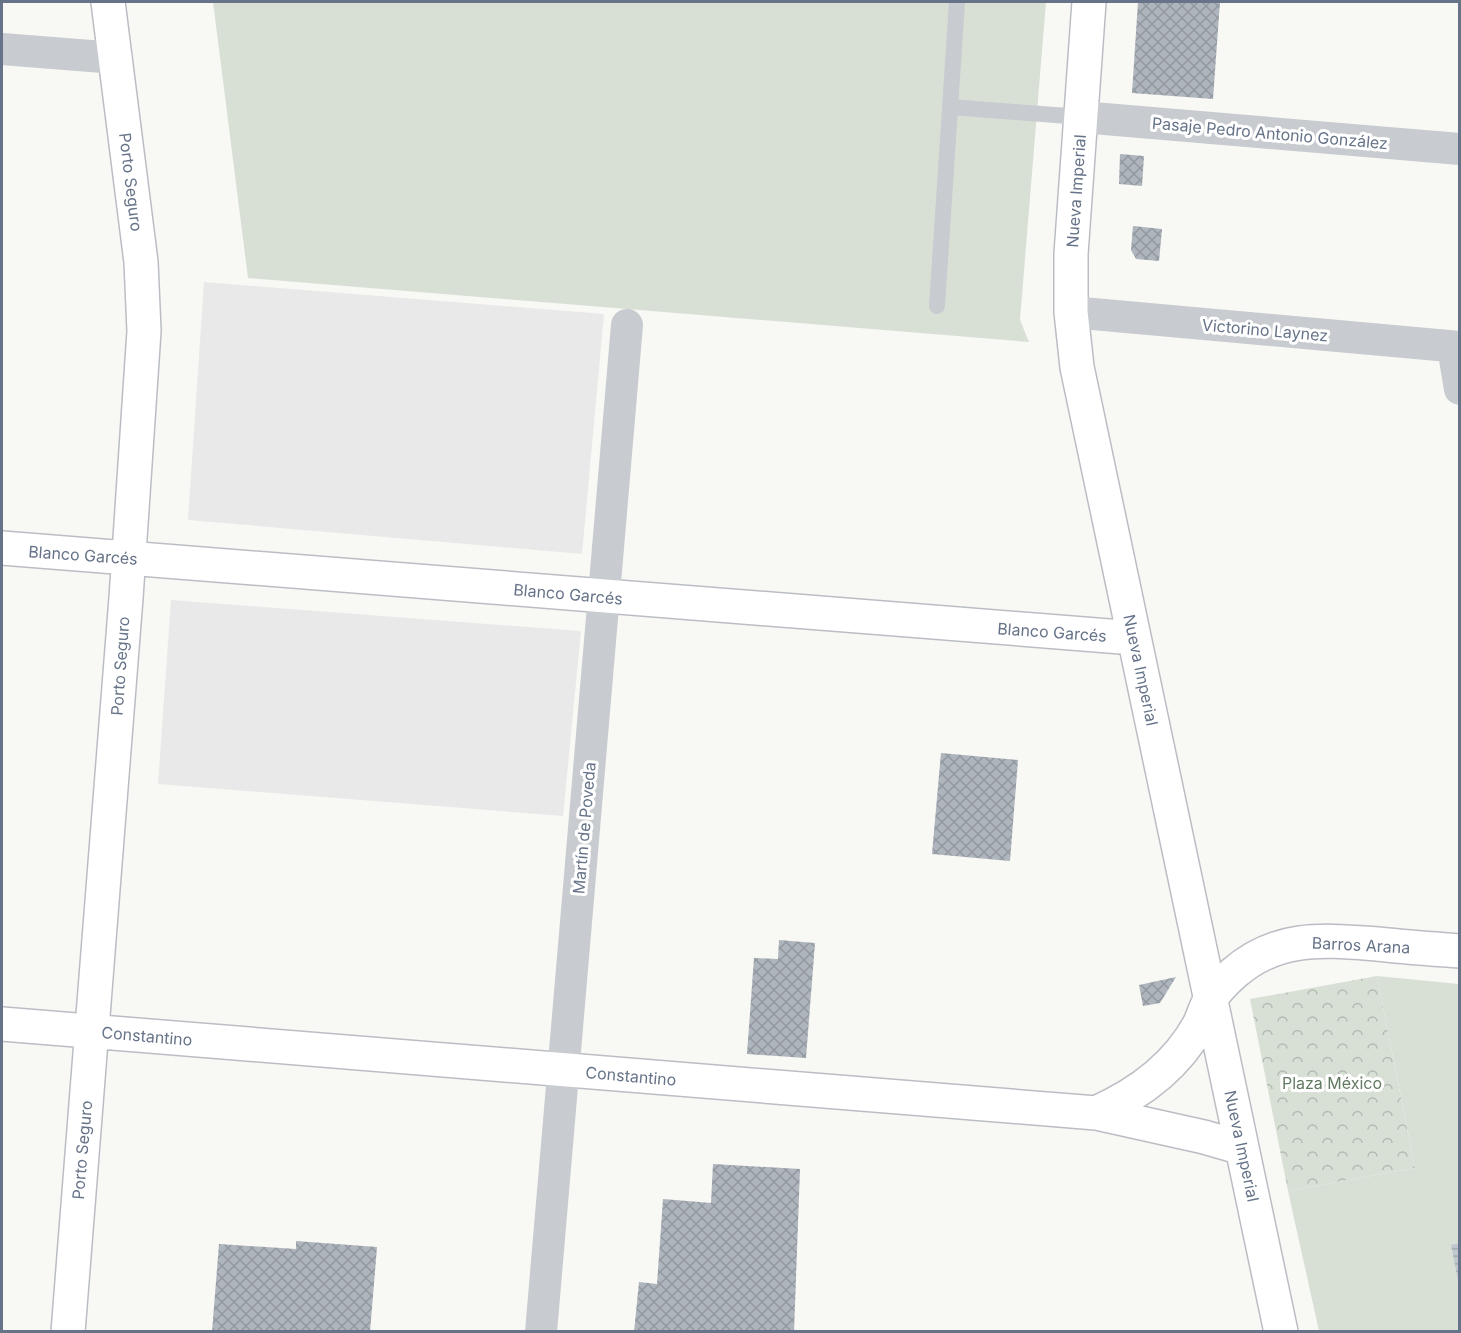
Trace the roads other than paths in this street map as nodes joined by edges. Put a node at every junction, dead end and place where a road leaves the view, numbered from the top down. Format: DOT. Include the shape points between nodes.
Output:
graph roads {
  1 [pos="108,2"];
  2 [pos="957,2"];
  3 [pos="1089,2"];
  4 [pos="2,49"];
  5 [pos="116,58"];
  6 [pos="950,107"];
  7 [pos="1081,117"];
  8 [pos="1460,149"];
  9 [pos="937,306"];
  10 [pos="1071,312"];
  11 [pos="627,325"];
  12 [pos="1456,347"];
  13 [pos="1460,389"];
  14 [pos="2,548"];
  15 [pos="129,558"];
  16 [pos="604,597"];
  17 [pos="1134,638"];
  18 [pos="1460,951"];
  19 [pos="1210,1000"];
  20 [pos="2,1024"];
  21 [pos="91,1032"];
  22 [pos="564,1070"];
  23 [pos="1096,1113"];
  24 [pos="1242,1148"];
  25 [pos="68,1332"];
  26 [pos="541,1332"];
  27 [pos="1281,1332"];
  1 -- 5 [label="street, Porto Seguro"];
  2 -- 6 [label="lane"];
  3 -- 7 [label="street, Nueva Imperial"];
  4 -- 5 [label="street"];
  5 -- 15 [label="street, Porto Seguro" via="144,306 144,357"];
  6 -- 7 [label="lane"];
  6 -- 9 [label="lane"];
  7 -- 8 [label="street, Pasaje Pedro Antonio González"];
  7 -- 10 [label="street, Nueva Imperial"];
  10 -- 12 [label="street, Victorino Laynez"];
  10 -- 17 [label="street, Nueva Imperial" via="1077,367"];
  11 -- 16 [label="street, Martín de Poveda"];
  12 -- 13 [label="street"];
  14 -- 15 [label="street, Blanco Garcés"];
  15 -- 16 [label="street, Blanco Garcés"];
  15 -- 21 [label="street, Porto Seguro"];
  16 -- 17 [label="street, Blanco Garcés"];
  16 -- 22 [label="street, Martín de Poveda"];
  17 -- 19 [label="street, Nueva Imperial"];
  18 -- 19 [label="street, Barros Arana" via="1330,940 1297,942 1255,958 1229,978"];
  19 -- 23 [label="street, Constantino" via="1190,1040 1166,1070 1122,1102"];
  19 -- 24 [label="street, Nueva Imperial"];
  20 -- 21 [label="street, Constantino"];
  21 -- 22 [label="street, Constantino"];
  21 -- 25 [label="street, Porto Seguro"];
  22 -- 23 [label="street, Constantino"];
  22 -- 26 [label="street, Martín de Poveda"];
  23 -- 24 [label="street"];
  24 -- 27 [label="street, Nueva Imperial"];
}
